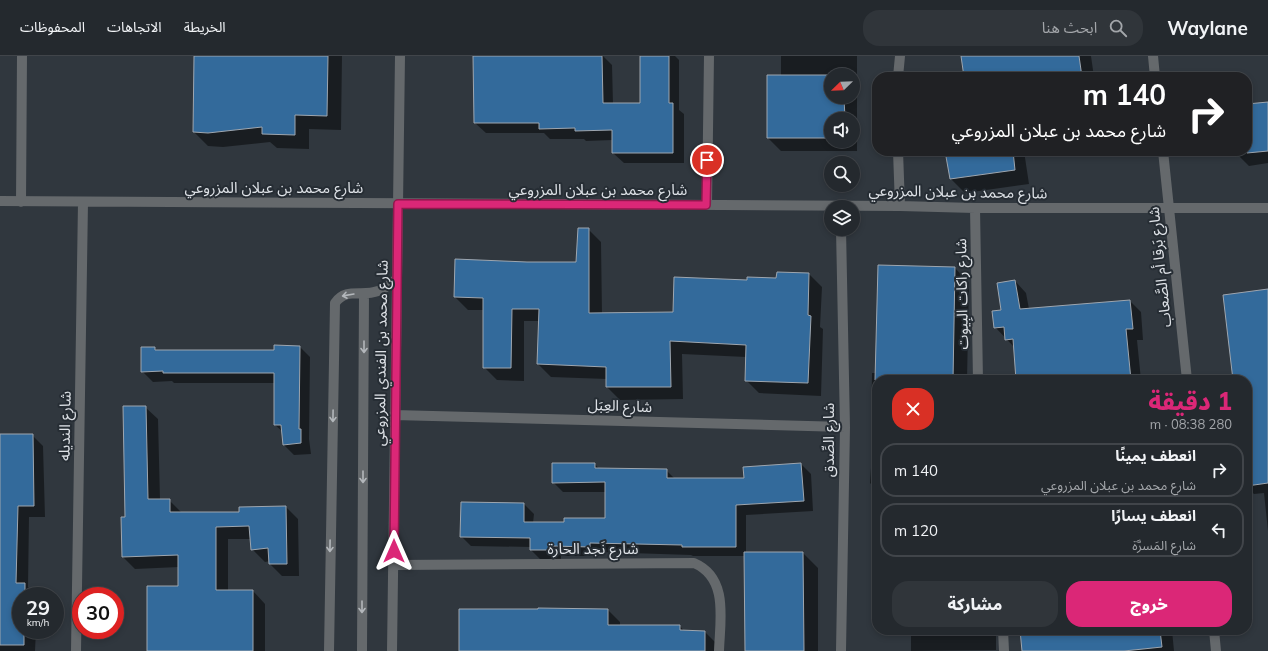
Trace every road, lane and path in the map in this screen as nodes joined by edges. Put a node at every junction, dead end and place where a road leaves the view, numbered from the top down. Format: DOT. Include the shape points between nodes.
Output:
graph roads {
  1 [pos="22,56"];
  2 [pos="400,56"];
  3 [pos="709,56"];
  4 [pos="900,56"];
  5 [pos="1153,56"];
  6 [pos="898,72"];
  7 [pos="1155,72"];
  8 [pos="898,156"];
  9 [pos="1164,156"];
  10 [pos="0,201"];
  11 [pos="21,202"];
  12 [pos="83,202"];
  13 [pos="398,204"];
  14 [pos="706,205"];
  15 [pos="900,206"];
  16 [pos="824,207"];
  17 [pos="860,207"];
  18 [pos="975,208"];
  19 [pos="1169,208"];
  20 [pos="1268,208"];
  21 [pos="841,236"];
  22 [pos="397,278"];
  23 [pos="364,294"];
  24 [pos="978,375"];
  25 [pos="1186,375"];
  26 [pos="394,415"];
  27 [pos="845,427"];
  28 [pos="394,565"];
  29 [pos="1003,635"];
  30 [pos="1214,635"];
  31 [pos="76,651"];
  32 [pos="329,651"];
  33 [pos="362,651"];
  34 [pos="392,651"];
  35 [pos="719,651"];
  36 [pos="841,651"];
  37 [pos="1004,651"];
  38 [pos="1216,651"];
  1 -- 11 [label="street"];
  2 -- 13 [label="street, شارع محمد بن الفندي المزروعي"];
  3 -- 14 [label="street"];
  4 -- 6 [label="street"];
  5 -- 7 [label="street"];
  8 -- 15 [label="street"];
  9 -- 19 [label="street, شارع بَرقا أم الصَّعاب"];
  10 -- 11 [label="street, شارع محمد بن عبلان المزروعي"];
  11 -- 12 [label="street, شارع محمد بن عبلان المزروعي"];
  12 -- 13 [label="street, شارع محمد بن عبلان المزروعي"];
  12 -- 31 [label="street, شارع النديله"];
  13 -- 14 [label="street, شارع محمد بن عبلان المزروعي"];
  13 -- 22 [label="street, شارع محمد بن الفندي المزروعي"];
  14 -- 16 [label="street, شارع محمد بن عبلان المزروعي"];
  15 -- 17 [label="street, شارع محمد بن عبلان المزروعي"];
  15 -- 18 [label="street, شارع محمد بن عبلان المزروعي"];
  18 -- 19 [label="street, شارع محمد بن عبلان المزروعي"];
  18 -- 24 [label="street, شارع راكات البِيوت"];
  19 -- 20 [label="street, شارع محمد بن عبلان المزروعي"];
  19 -- 25 [label="street, شارع بَرقا أم الصَّعاب"];
  21 -- 27 [label="street, شارع الصِّدق"];
  22 -- 23 [label="street" via="380,291"];
  22 -- 26 [label="street, شارع محمد بن الفندي المزروعي"];
  23 -- 32 [label="street, one-way" via="345,294 334,303"];
  23 -- 33 [label="street, one-way"];
  26 -- 27 [label="street, شارع العِبَل"];
  26 -- 28 [label="street, شارع محمد بن الفندي المزروعي"];
  27 -- 36 [label="street, شارع الصِّدق"];
  28 -- 34 [label="street, شارع محمد بن الفندي المزروعي"];
  28 -- 35 [label="street, شارع نَجد الحارة" via="694,563 704,567 718,587"];
  29 -- 37 [label="street"];
  30 -- 38 [label="street"];
}
